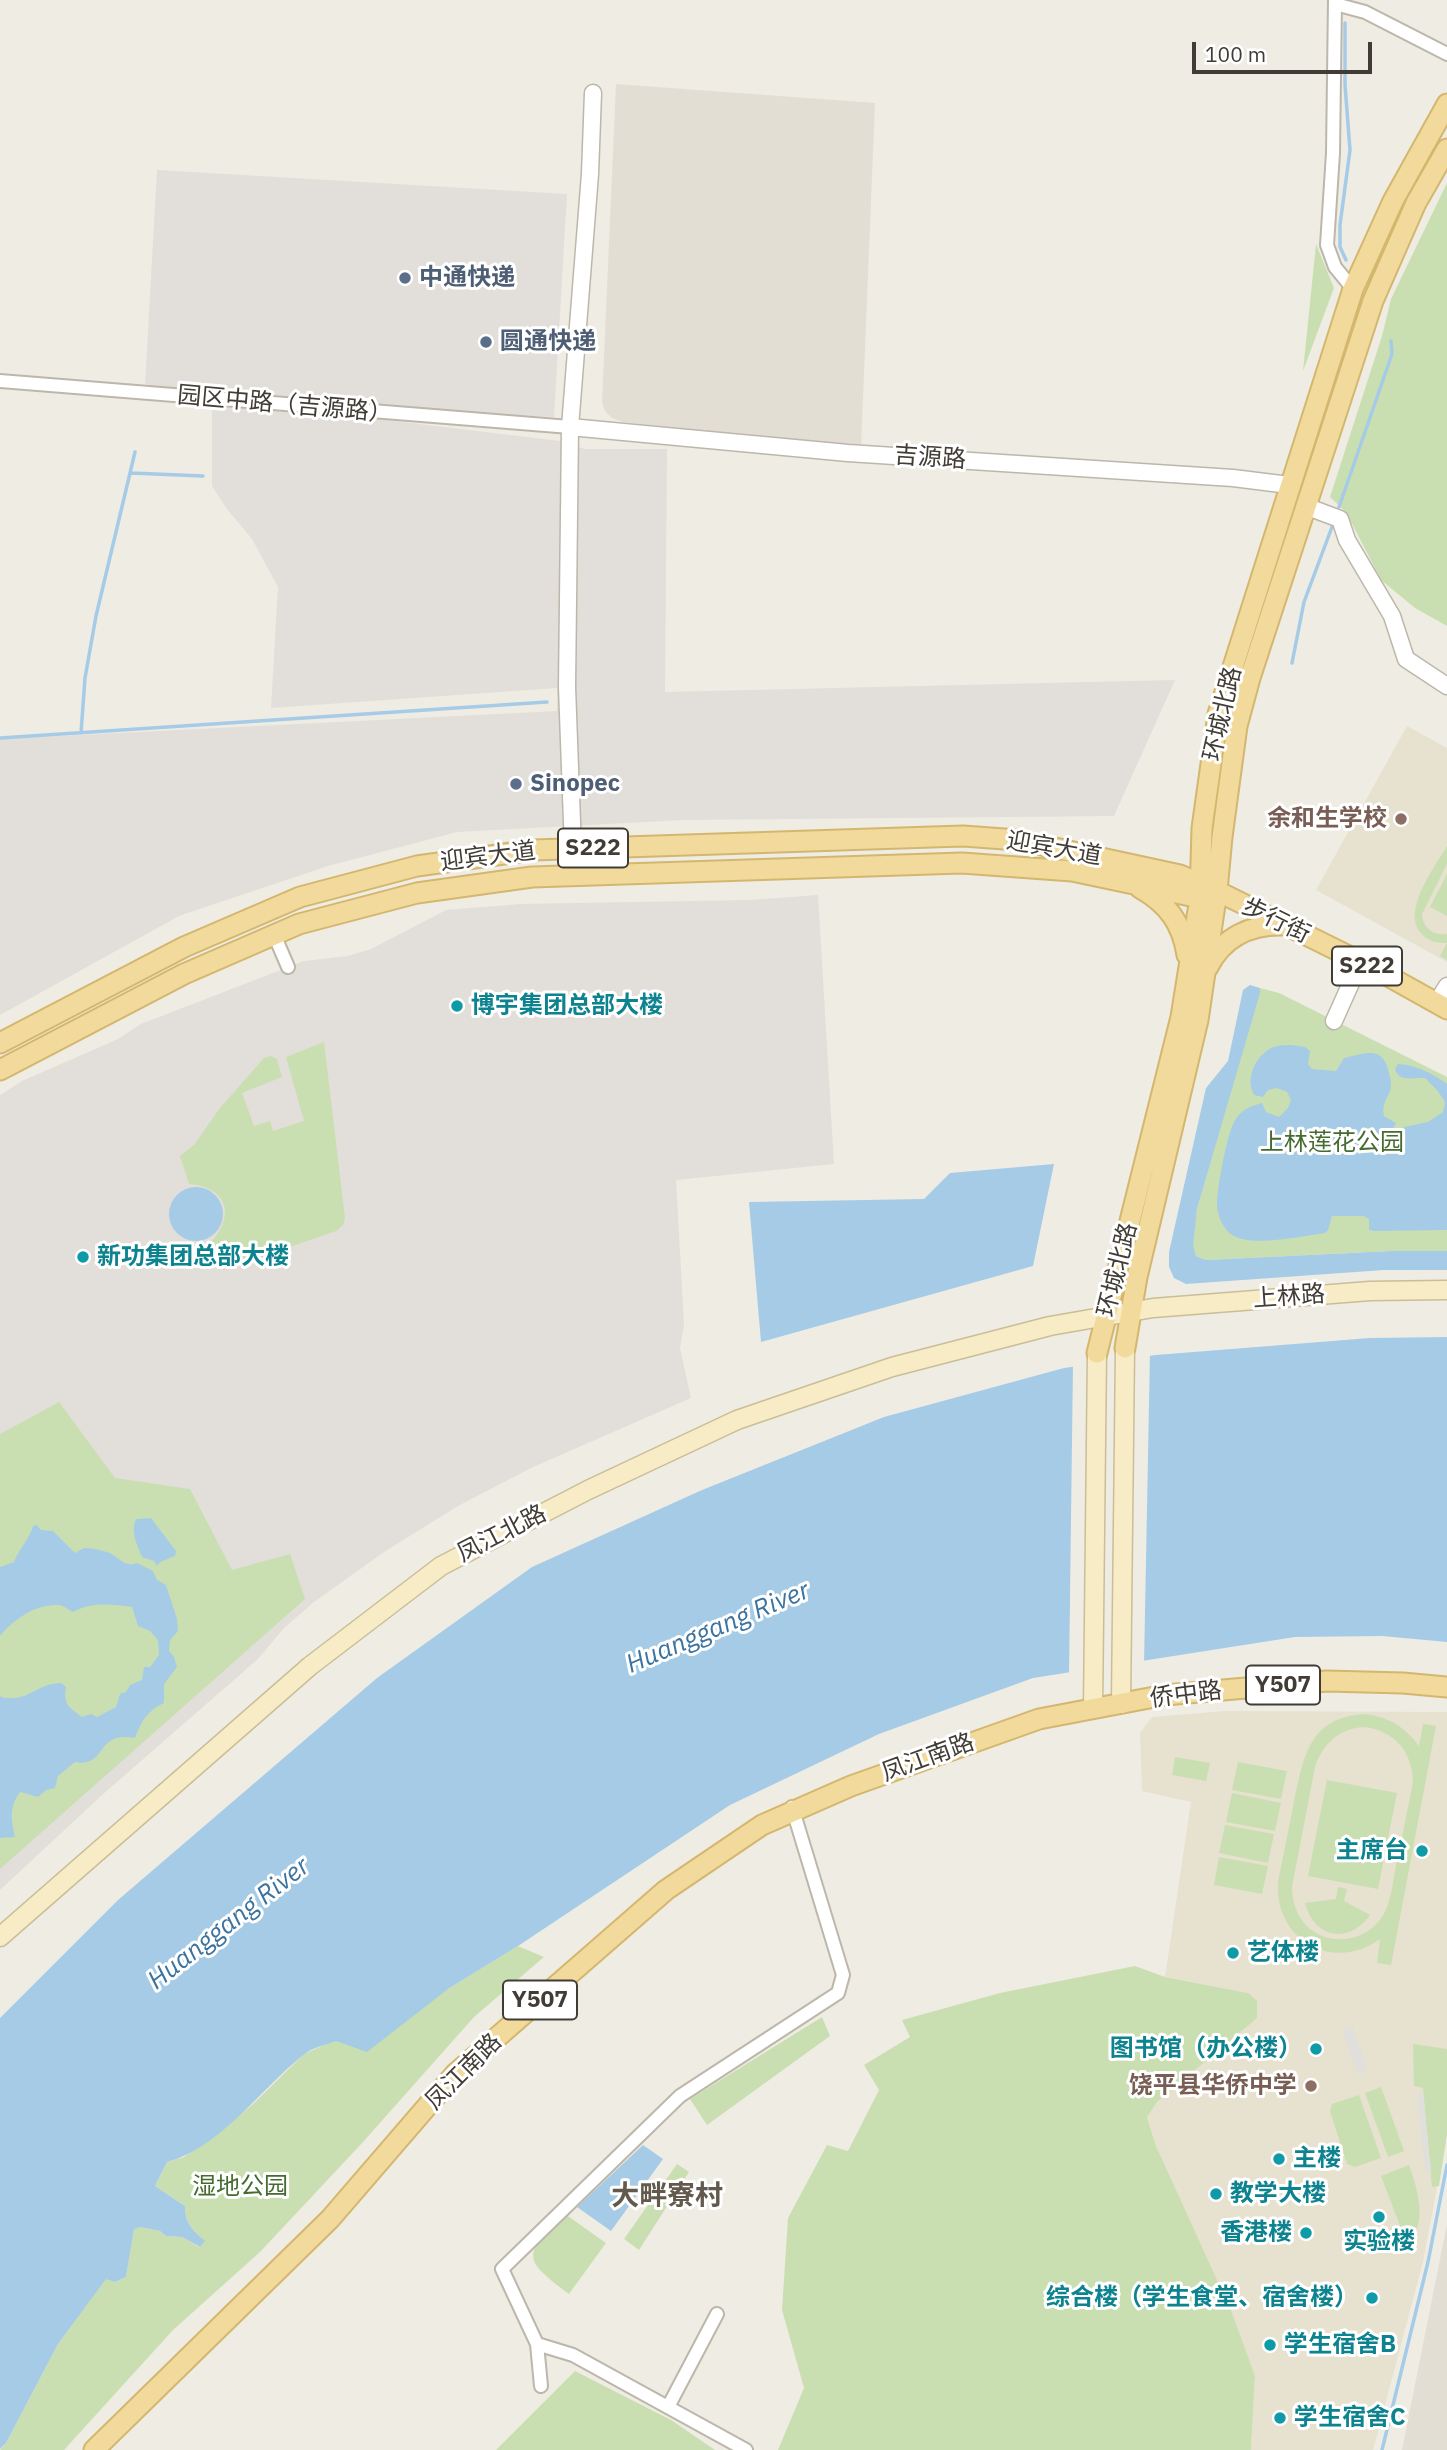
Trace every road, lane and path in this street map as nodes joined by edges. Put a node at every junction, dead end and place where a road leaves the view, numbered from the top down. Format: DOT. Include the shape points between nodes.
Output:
graph roads {
  1 [pos="1335,2"];
  2 [pos="1447,54"];
  3 [pos="593,93"];
  4 [pos="1447,104"];
  5 [pos="1447,149"];
  6 [pos="1353,289"];
  7 [pos="0,381"];
  8 [pos="570,427"];
  9 [pos="1287,492"];
  10 [pos="1305,506"];
  11 [pos="1447,686"];
  12 [pos="626,848"];
  13 [pos="573,849"];
  14 [pos="474,858"];
  15 [pos="627,875"];
  16 [pos="1124,882"];
  17 [pos="477,885"];
  18 [pos="338,887"];
  19 [pos="1209,895"];
  20 [pos="344,912"];
  21 [pos="1286,925"];
  22 [pos="273,932"];
  23 [pos="184,947"];
  24 [pos="1359,965"];
  25 [pos="288,967"];
  26 [pos="195,969"];
  27 [pos="1196,974"];
  28 [pos="1446,996"];
  29 [pos="1334,1021"];
  30 [pos="0,1043"];
  31 [pos="0,1070"];
  32 [pos="1447,1290"];
  33 [pos="1131,1311"];
  34 [pos="1107,1316"];
  35 [pos="1125,1348"];
  36 [pos="1097,1353"];
  37 [pos="1447,1687"];
  38 [pos="1121,1704"];
  39 [pos="1093,1709"];
  40 [pos="790,1803"];
  41 [pos="0,1937"];
  42 [pos="717,2314"];
  43 [pos="537,2344"];
  44 [pos="541,2386"];
  45 [pos="668,2407"];
  46 [pos="94,2450"];
  47 [pos="746,2450"];
  1 -- 2 [label="street" via="1365,12"];
  1 -- 6 [label="street" via="1327,245 1335,268"];
  3 -- 8 [label="street"];
  4 -- 6 [label="main road, 环城北路" via="1393,201"];
  5 -- 10 [label="main road, 环城北路" via="1416,203 1373,300"];
  6 -- 9 [label="main road, 环城北路"];
  7 -- 8 [label="street, 园区中路（吉源路）"];
  8 -- 9 [label="street, 吉源路" via="785,448 1233,478"];
  8 -- 13 [label="street" via="568,687"];
  9 -- 10 [label="main road"];
  9 -- 19 [label="main road, 环城北路" via="1218,714 1202,828"];
  10 -- 11 [label="street" via="1340,519 1392,615 1406,659"];
  10 -- 19 [label="main road, 环城北路" via="1237,726"];
  12 -- 13 [label="main road, 迎宾大道 / S222"];
  12 -- 15 [label="main road"];
  12 -- 19 [label="main road, 迎宾大道 / S222" via="963,836 1074,851 1180,875"];
  13 -- 14 [label="main road, 迎宾大道 / S222"];
  14 -- 17 [label="main road"];
  14 -- 18 [label="main road, 迎宾大道 / S222" via="417,866"];
  15 -- 16 [label="main road, 迎宾大道 / S222" via="962,863 1072,871"];
  15 -- 17 [label="main road, 迎宾大道 / S222" via="532,877"];
  16 -- 19 [label="main road, 迎宾大道 / S222"];
  16 -- 27 [label="main road" via="1152,895 1174,915"];
  17 -- 20 [label="main road, 迎宾大道 / S222" via="417,893"];
  18 -- 20 [label="main road"];
  18 -- 23 [label="main road, 迎宾大道 / S222" via="300,897"];
  19 -- 21 [label="main road, 步行街 / S222"];
  19 -- 27 [label="main road, 环城北路"];
  20 -- 26 [label="main road, 迎宾大道 / S222" via="299,925"];
  21 -- 27 [label="main road" via="1261,926 1236,936"];
  21 -- 28 [label="main road, 步行街 / S222" via="1379,971"];
  22 -- 25 [label="street"];
  23 -- 26 [label="main road"];
  23 -- 30 [label="main road, 迎宾大道 / S222"];
  24 -- 29 [label="street"];
  26 -- 31 [label="main road, 迎宾大道 / S222"];
  27 -- 33 [label="main road, 环城北路" via="1198,1020"];
  27 -- 34 [label="main road, 环城北路" via="1177,1030"];
  32 -- 33 [label="main road, 上林路" via="1370,1291"];
  33 -- 34 [label="main road, 上林路"];
  33 -- 35 [label="main road, 环城北路"];
  34 -- 36 [label="main road, 环城北路"];
  34 -- 41 [label="main road, 凤江北路" via="892,1367 737,1420 441,1566 310,1666"];
  35 -- 38 [label="main road"];
  36 -- 39 [label="main road"];
  37 -- 38 [label="main road, 侨中路 / Y507" via="1327,1681 1165,1695"];
  38 -- 39 [label="main road, 侨中路 / Y507"];
  39 -- 46 [label="main road, 凤江南路 / Y507" via="1039,1719 851,1786 762,1825 666,1890 455,2074 330,2219"];
  40 -- 43 [label="street" via="843,1975 838,1993 680,2096 502,2269"];
  42 -- 45 [label="street"];
  43 -- 44 [label="street"];
  43 -- 45 [label="street" via="573,2355"];
  45 -- 47 [label="street"];
}
